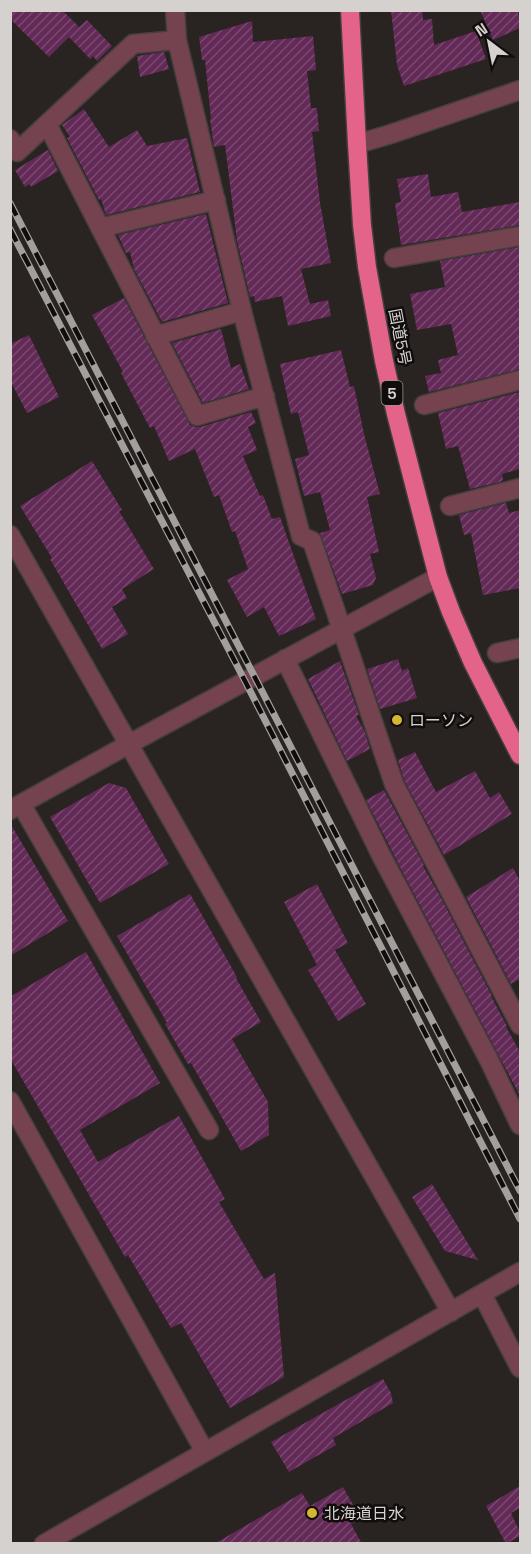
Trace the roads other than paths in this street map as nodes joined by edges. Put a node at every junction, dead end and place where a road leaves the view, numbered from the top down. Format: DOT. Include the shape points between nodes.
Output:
graph roads {
  1 [pos="175,10"];
  2 [pos="350,10"];
  3 [pos="177,40"];
  4 [pos="520,90"];
  5 [pos="47,124"];
  6 [pos="10,139"];
  7 [pos="357,144"];
  8 [pos="216,200"];
  9 [pos="100,228"];
  10 [pos="520,236"];
  11 [pos="394,258"];
  12 [pos="242,311"];
  13 [pos="155,336"];
  14 [pos="520,380"];
  15 [pos="265,396"];
  16 [pos="424,405"];
  17 [pos="520,488"];
  18 [pos="450,506"];
  19 [pos="10,535"];
  20 [pos="438,577"];
  21 [pos="342,629"];
  22 [pos="520,648"];
  23 [pos="497,653"];
  24 [pos="285,659"];
  25 [pos="129,744"];
  26 [pos="520,755"];
  27 [pos="16,807"];
  28 [pos="520,1025"];
  29 [pos="10,1101"];
  30 [pos="520,1125"];
  31 [pos="209,1130"];
  32 [pos="520,1272"];
  33 [pos="482,1294"];
  34 [pos="451,1312"];
  35 [pos="520,1368"];
  36 [pos="205,1452"];
  37 [pos="44,1544"];
  1 -- 3 [label="street"];
  2 -- 7 [label="highway, 国道5号 / 5"];
  3 -- 5 [label="street" via="133,44"];
  3 -- 8 [label="street"];
  4 -- 7 [label="street"];
  5 -- 6 [label="street" via="17,152"];
  5 -- 9 [label="street"];
  7 -- 20 [label="highway, 国道5号 / 5" via="367,267 384,361"];
  8 -- 9 [label="street"];
  8 -- 12 [label="street"];
  9 -- 13 [label="street"];
  10 -- 11 [label="street"];
  12 -- 13 [label="street"];
  12 -- 15 [label="street"];
  13 -- 15 [label="street" via="197,416"];
  14 -- 16 [label="street"];
  15 -- 21 [label="street" via="302,536 312,541"];
  17 -- 18 [label="street"];
  19 -- 25 [label="street"];
  20 -- 21 [label="street"];
  20 -- 26 [label="highway, 国道5号 / 5" via="473,663"];
  21 -- 24 [label="street"];
  21 -- 28 [label="street" via="394,784"];
  22 -- 23 [label="street"];
  24 -- 25 [label="street"];
  24 -- 30 [label="street"];
  25 -- 27 [label="street"];
  25 -- 34 [label="street"];
  27 -- 31 [label="street"];
  29 -- 36 [label="street"];
  32 -- 33 [label="street"];
  33 -- 34 [label="street"];
  33 -- 35 [label="street"];
  34 -- 36 [label="street"];
  36 -- 37 [label="street"];
}
